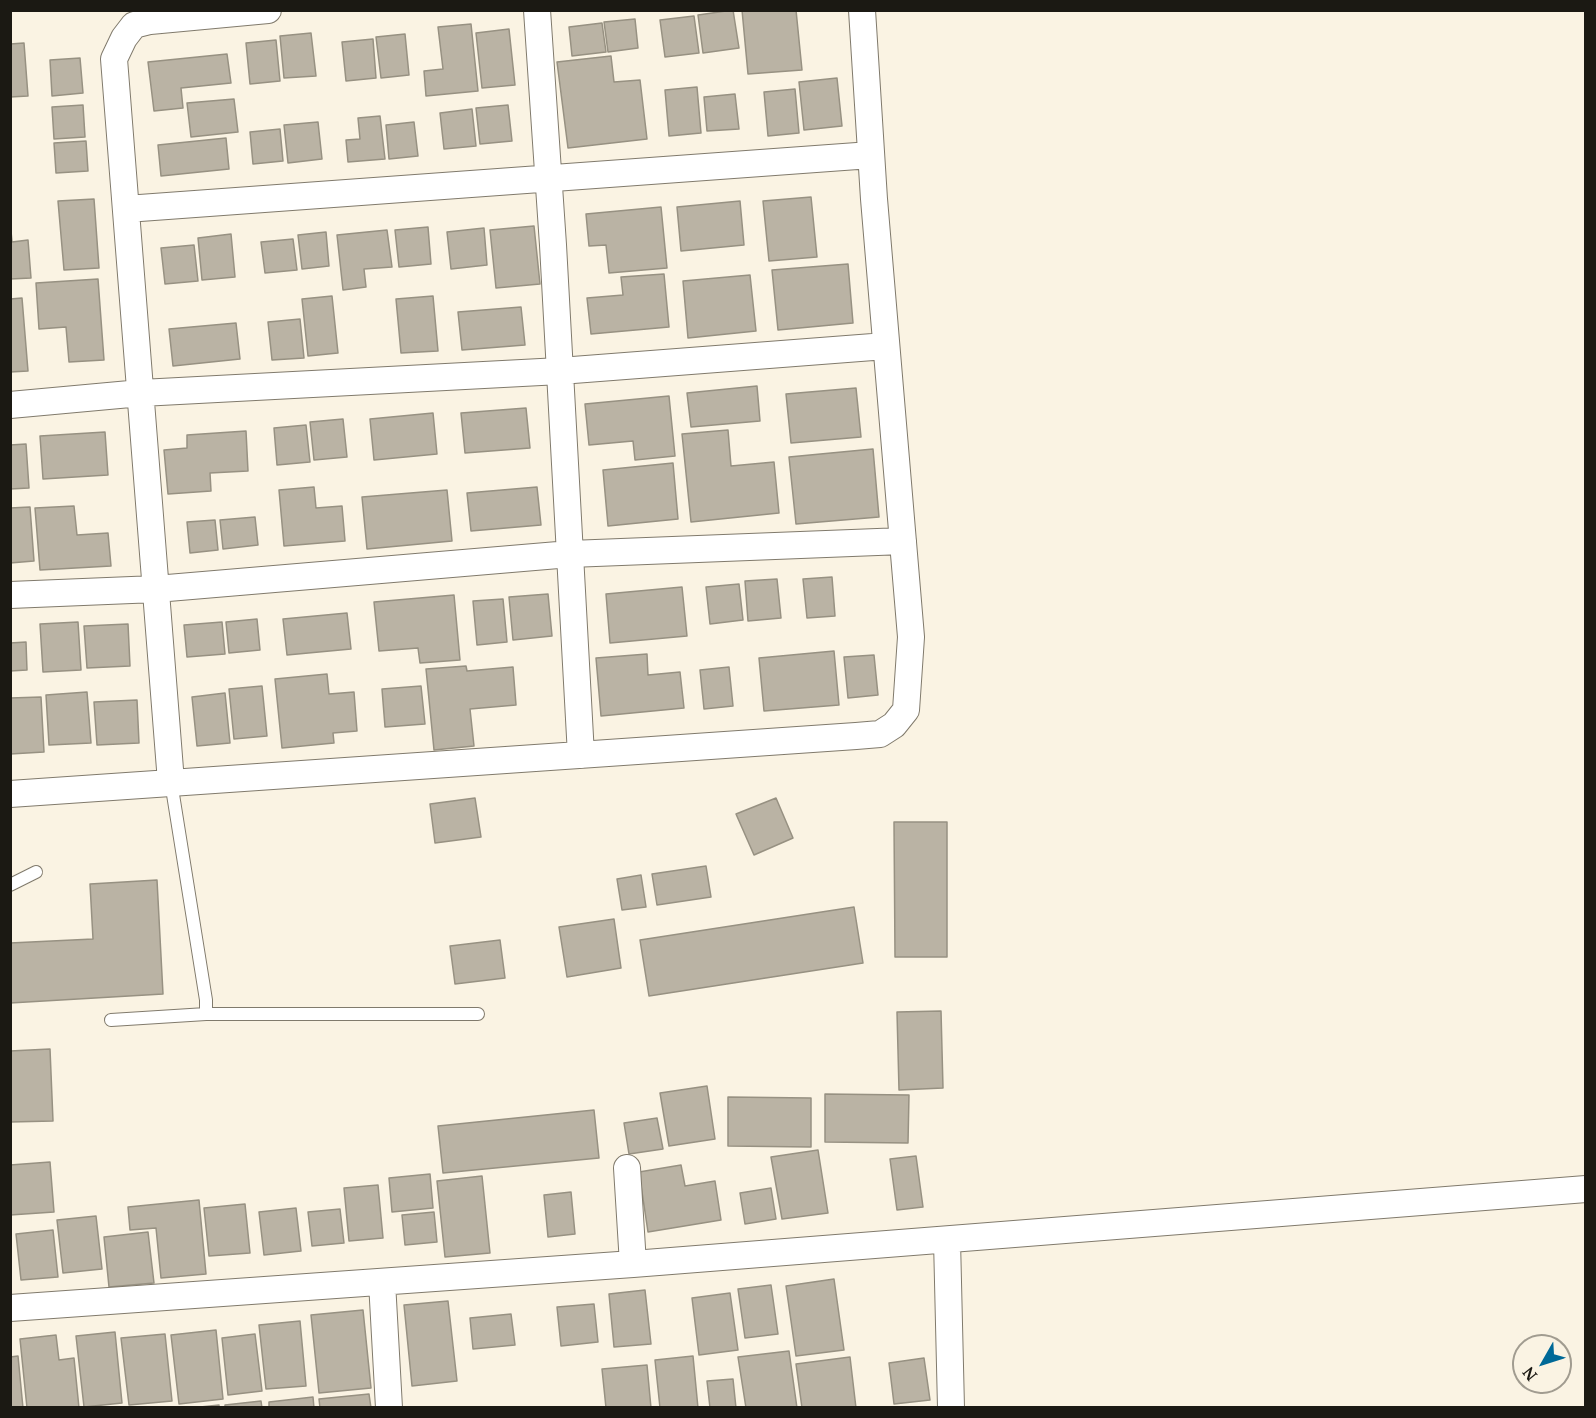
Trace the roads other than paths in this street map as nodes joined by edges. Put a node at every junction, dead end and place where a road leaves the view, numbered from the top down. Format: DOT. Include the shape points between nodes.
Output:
graph roads {
  1 [pos="268,10"];
  2 [pos="537,10"];
  3 [pos="866,13"];
  4 [pos="871,155"];
  5 [pos="548,178"];
  6 [pos="126,209"];
  7 [pos="886,346"];
  8 [pos="560,371"];
  9 [pos="141,393"];
  10 [pos="10,405"];
  11 [pos="903,541"];
  12 [pos="570,554"];
  13 [pos="156,589"];
  14 [pos="10,595"];
  15 [pos="581,755"];
  16 [pos="171,782"];
  17 [pos="10,794"];
  18 [pos="36,872"];
  19 [pos="10,885"];
  20 [pos="206,1014"];
  21 [pos="478,1014"];
  22 [pos="111,1020"];
  23 [pos="627,1168"];
  24 [pos="1586,1189"];
  25 [pos="947,1240"];
  26 [pos="633,1264"];
  27 [pos="382,1282"];
  28 [pos="10,1308"];
  29 [pos="388,1407"];
  30 [pos="951,1407"];
  1 -- 6 [label="street" via="150,21 134,25 124,38 114,59"];
  2 -- 5 [label="street"];
  3 -- 4 [label="street"];
  4 -- 5 [label="street"];
  4 -- 7 [label="street"];
  5 -- 6 [label="street"];
  5 -- 8 [label="street"];
  6 -- 9 [label="street"];
  7 -- 8 [label="street"];
  7 -- 11 [label="street"];
  8 -- 9 [label="street"];
  8 -- 12 [label="street"];
  9 -- 10 [label="street"];
  9 -- 13 [label="street"];
  11 -- 12 [label="street"];
  11 -- 15 [label="street" via="911,637 906,710 894,726 880,734"];
  12 -- 13 [label="street"];
  12 -- 15 [label="street"];
  13 -- 14 [label="street"];
  13 -- 16 [label="street"];
  15 -- 16 [label="street"];
  16 -- 17 [label="street"];
  16 -- 20 [label="lane"];
  18 -- 19 [label="lane"];
  20 -- 21 [label="lane"];
  20 -- 22 [label="lane"];
  23 -- 26 [label="street"];
  24 -- 25 [label="street"];
  25 -- 26 [label="street"];
  25 -- 30 [label="street"];
  26 -- 27 [label="street"];
  27 -- 28 [label="street"];
  27 -- 29 [label="street"];
}
